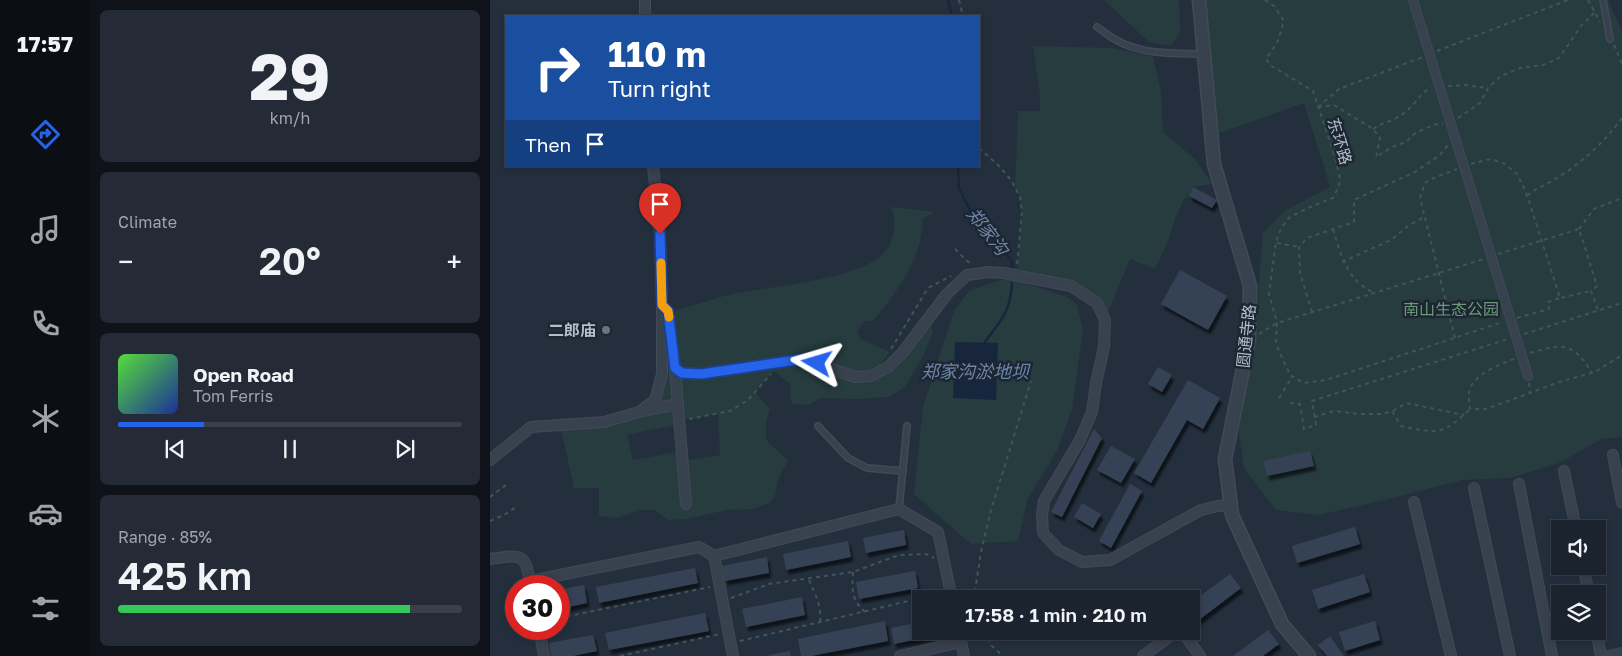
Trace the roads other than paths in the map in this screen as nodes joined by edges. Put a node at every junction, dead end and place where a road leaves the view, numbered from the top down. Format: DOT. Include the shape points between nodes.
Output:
graph roads {
  1 [pos="645,0"];
  2 [pos="1199,0"];
  3 [pos="1413,0"];
  4 [pos="1603,0"];
  5 [pos="645,15"];
  6 [pos="1097,27"];
  7 [pos="1610,39"];
  8 [pos="1204,54"];
  9 [pos="653,167"];
  10 [pos="662,305"];
  11 [pos="675,368"];
  12 [pos="1528,376"];
  13 [pos="678,404"];
  14 [pos="639,412"];
  15 [pos="818,426"];
  16 [pos="907,426"];
  17 [pos="1613,455"];
  18 [pos="490,460"];
  19 [pos="903,471"];
  20 [pos="1564,471"];
  21 [pos="1518,484"];
  22 [pos="1474,488"];
  23 [pos="1414,502"];
  24 [pos="1622,503"];
  25 [pos="686,504"];
  26 [pos="1231,505"];
  27 [pos="899,509"];
  28 [pos="1574,520"];
  29 [pos="714,556"];
  30 [pos="490,559"];
  31 [pos="529,575"];
  32 [pos="568,575"];
  33 [pos="951,590"];
  34 [pos="541,640"];
  35 [pos="1165,640"];
  36 [pos="1188,640"];
  37 [pos="1598,640"];
  38 [pos="961,642"];
  39 [pos="1622,653"];
  40 [pos="544,656"];
  41 [pos="733,656"];
  42 [pos="900,656"];
  43 [pos="964,656"];
  44 [pos="1143,656"];
  45 [pos="1200,656"];
  46 [pos="1309,656"];
  47 [pos="1452,656"];
  48 [pos="1510,656"];
  49 [pos="1552,656"];
  50 [pos="1601,656"];
  51 [pos="1608,656"];
  1 -- 5 [label="street"];
  2 -- 8 [label="street, 圆通寺路"];
  3 -- 12 [label="street"];
  4 -- 7 [label="lane"];
  6 -- 8 [label="lane" via="1117,41 1140,50"];
  8 -- 26 [label="street, 圆通寺路" via="1214,164 1250,286 1249,339 1225,459"];
  9 -- 10 [label="street" via="660,234"];
  10 -- 11 [label="street" via="668,311"];
  10 -- 14 [label="street" via="662,374 654,400"];
  11 -- 13 [label="street"];
  11 -- 26 [label="street" via="682,373 701,374 803,359 855,377 871,376 888,367 904,352 947,294 967,276 989,272 1071,286 1097,303 1105,320 1104,348 1092,412 1080,440 1044,501 1043,533 1059,550 1082,562 1110,560 1200,510"];
  13 -- 14 [label="street"];
  13 -- 25 [label="street"];
  14 -- 18 [label="street" via="604,422 531,427"];
  15 -- 19 [label="lane" via="848,458 867,468"];
  16 -- 19 [label="lane"];
  17 -- 24 [label="street"];
  19 -- 27 [label="lane"];
  20 -- 28 [label="street"];
  21 -- 49 [label="street"];
  22 -- 48 [label="street"];
  23 -- 47 [label="street"];
  26 -- 46 [label="street, 圆通寺路" via="1232,515 1282,624"];
  27 -- 29 [label="street"];
  27 -- 33 [label="street" via="938,532"];
  29 -- 32 [label="street" via="699,547"];
  29 -- 41 [label="street"];
  30 -- 31 [label="street" via="513,555 521,558 528,567"];
  34 -- 40 [label="street"];
  35 -- 44 [label="street"];
  36 -- 45 [label="street"];
  37 -- 50 [label="street"];
  38 -- 42 [label="street"];
  38 -- 43 [label="street"];
  39 -- 51 [label="street"];
}
